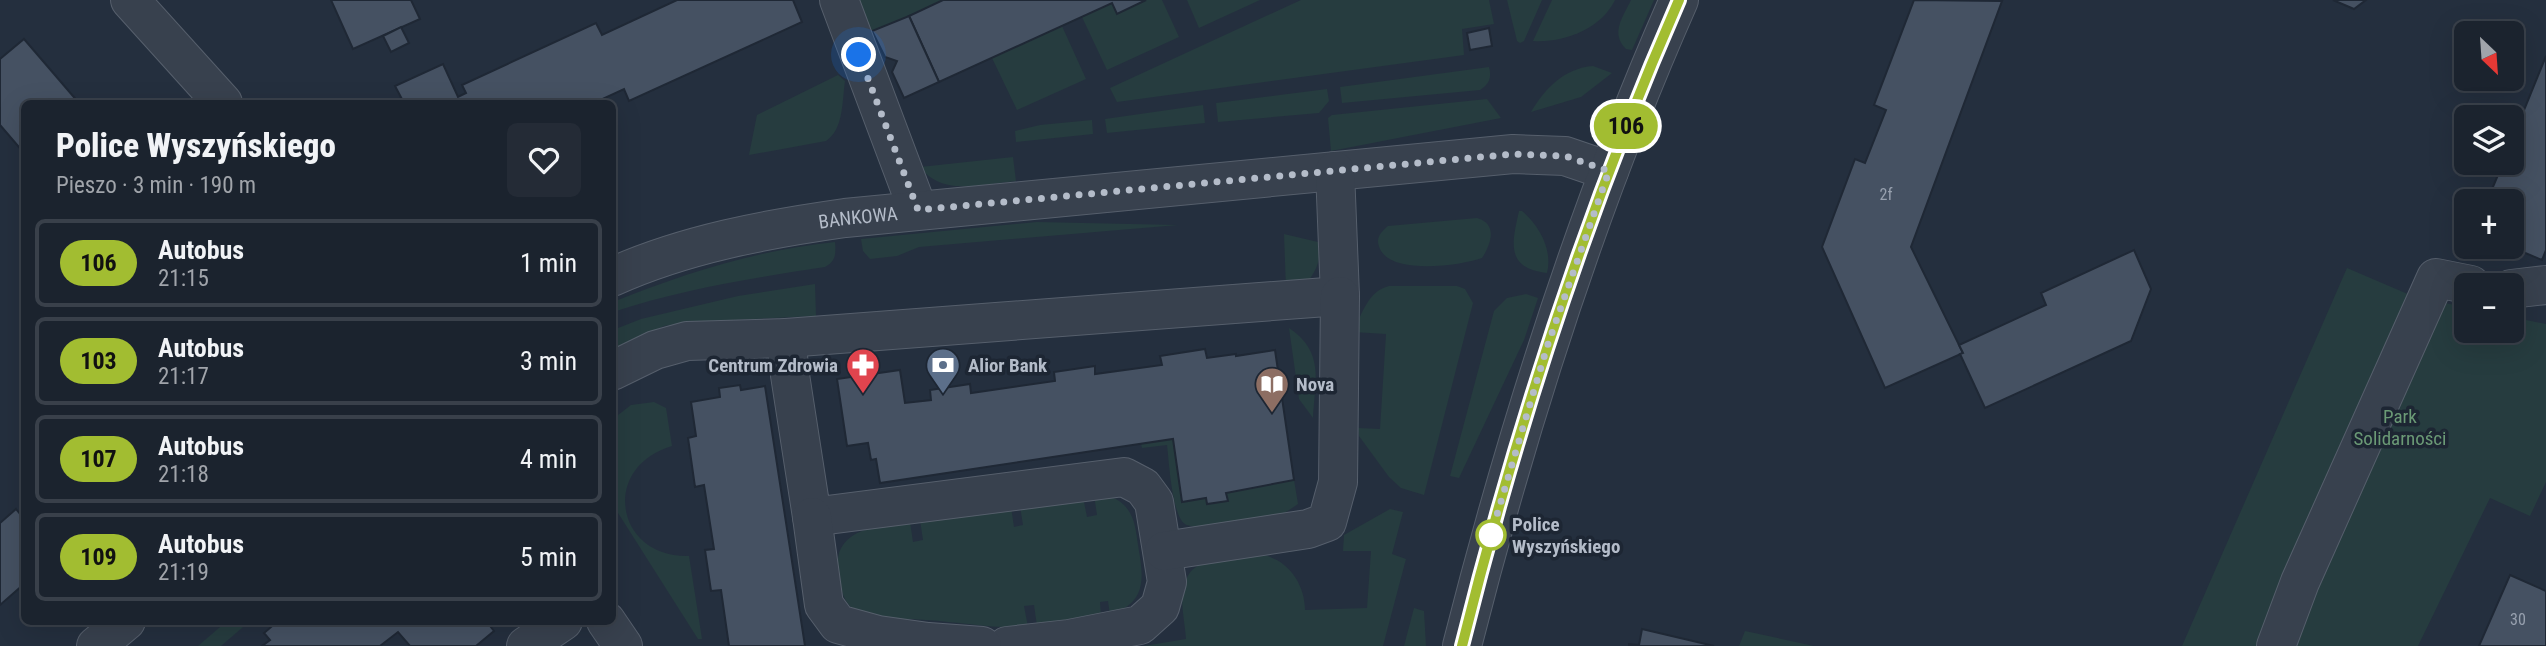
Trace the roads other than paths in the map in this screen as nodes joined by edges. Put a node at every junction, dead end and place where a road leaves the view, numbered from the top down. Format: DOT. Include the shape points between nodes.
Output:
graph roads {
  1 [pos="130,0"];
  2 [pos="839,0"];
  3 [pos="1679,0"];
  4 [pos="220,100"];
  5 [pos="1335,171"];
  6 [pos="1609,171"];
  7 [pos="918,210"];
  8 [pos="616,276"];
  9 [pos="2454,282"];
  10 [pos="2546,285"];
  11 [pos="2524,288"];
  12 [pos="1340,296"];
  13 [pos="786,338"];
  14 [pos="616,369"];
  15 [pos="812,517"];
  16 [pos="1164,551"];
  17 [pos="557,625"];
  18 [pos="609,625"];
  19 [pos="526,646"];
  20 [pos="623,646"];
  21 [pos="982,646"];
  22 [pos="1007,646"];
  23 [pos="1462,646"];
  24 [pos="2276,646"];
  1 -- 4 [label="street"];
  2 -- 7 [label="street"];
  3 -- 6 [label="street"];
  5 -- 6 [label="street, BANKOWA" via="1513,154 1565,156"];
  5 -- 7 [label="street, BANKOWA"];
  5 -- 12 [label="street"];
  6 -- 23 [label="street" via="1519,437"];
  7 -- 8 [label="street, BANKOWA" via="777,228 699,246"];
  9 -- 24 [label="street" via="2436,278 2300,582"];
  10 -- 11 [label="street"];
  12 -- 13 [label="street"];
  12 -- 16 [label="street" via="1338,482 1327,522 1308,529"];
  13 -- 14 [label="street" via="687,341"];
  13 -- 15 [label="street"];
  15 -- 16 [label="street" via="1124,477 1143,487 1154,502"];
  15 -- 21 [label="street" via="824,605 838,624 903,639"];
  16 -- 22 [label="street" via="1167,582 1160,607 1140,625"];
  17 -- 19 [label="street"];
  18 -- 20 [label="street"];
}
